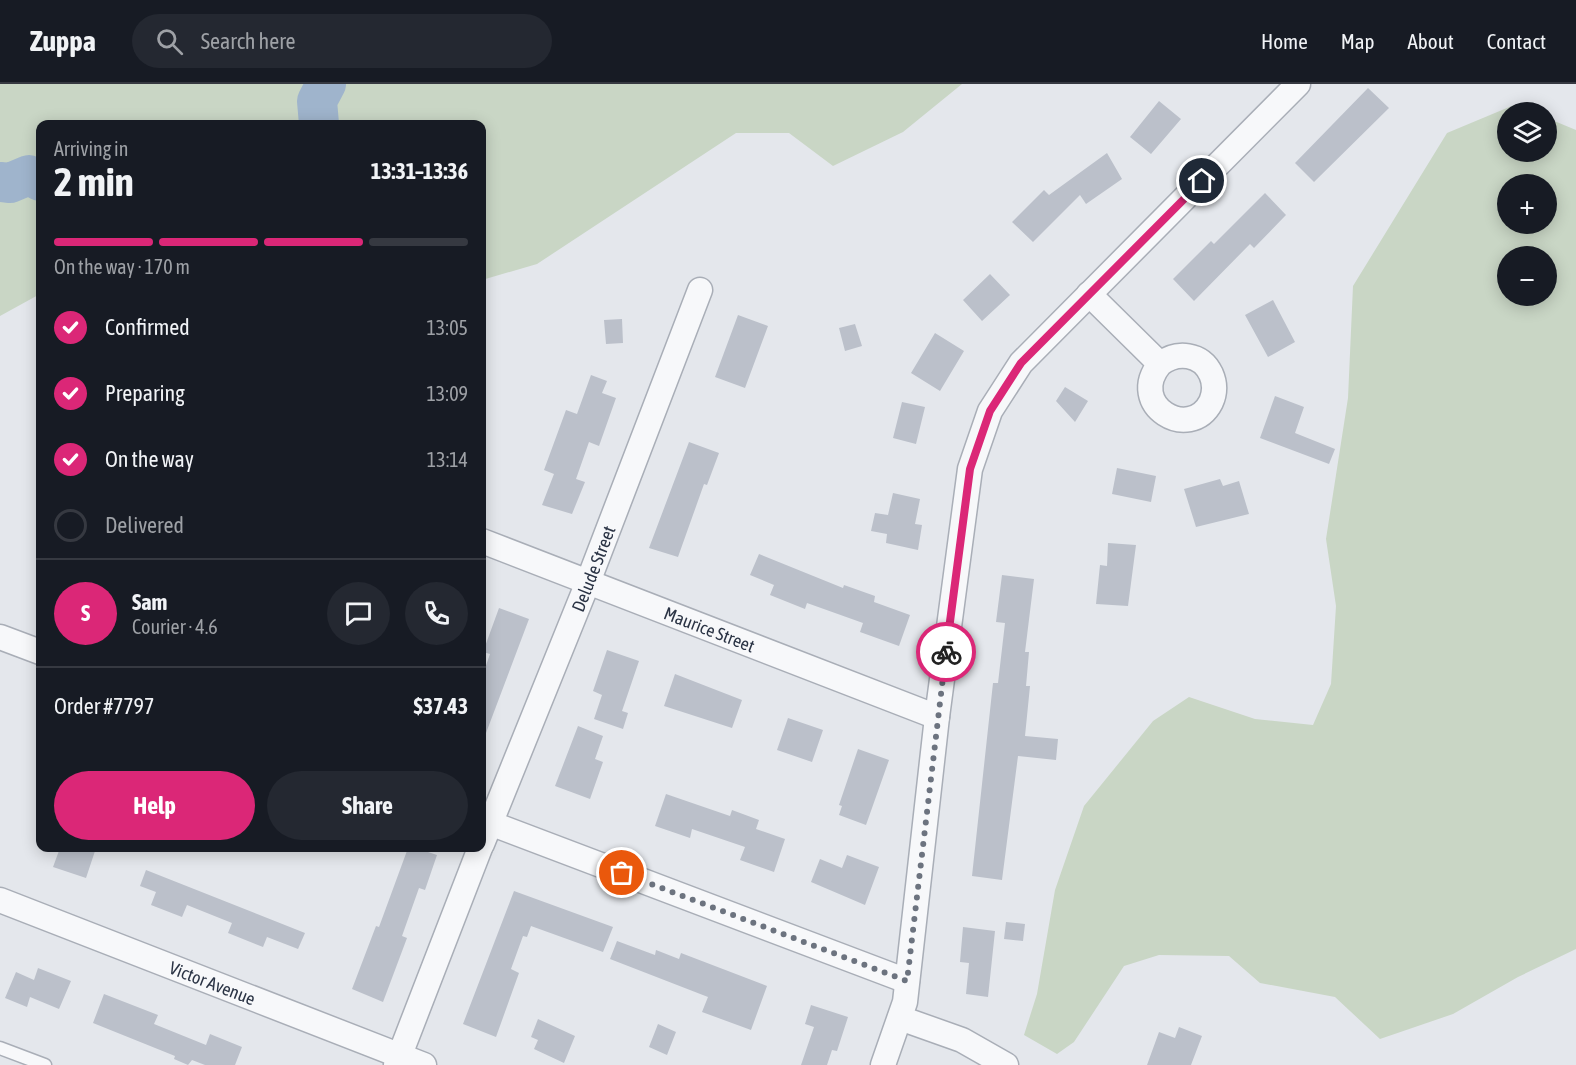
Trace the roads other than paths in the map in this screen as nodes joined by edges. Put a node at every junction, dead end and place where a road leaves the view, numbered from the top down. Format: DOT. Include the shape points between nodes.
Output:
graph roads {
  1 [pos="1298,84"];
  2 [pos="700,290"];
  3 [pos="1089,294"];
  4 [pos="1160,364"];
  5 [pos="486,543"];
  6 [pos="588,582"];
  7 [pos="0,637"];
  8 [pos="36,648"];
  9 [pos="937,717"];
  10 [pos="486,827"];
  11 [pos="486,835"];
  12 [pos="476,852"];
  13 [pos="0,900"];
  14 [pos="907,981"];
  15 [pos="900,1018"];
  16 [pos="0,1048"];
  17 [pos="398,1060"];
  18 [pos="45,1065"];
  19 [pos="424,1065"];
  20 [pos="883,1065"];
  21 [pos="1006,1065"];
  1 -- 3 [label="street"];
  2 -- 6 [label="street, Delude Street"];
  3 -- 4 [label="street"];
  3 -- 9 [label="street" via="1021,363 982,429 970,469"];
  5 -- 6 [label="street, Maurice Street"];
  6 -- 9 [label="street, Maurice Street"];
  6 -- 10 [label="street, Delude Street"];
  7 -- 8 [label="street"];
  9 -- 14 [label="street"];
  11 -- 14 [label="street"];
  12 -- 17 [label="street, Delude Street"];
  13 -- 17 [label="street, Victor Avenue"];
  14 -- 15 [label="street"];
  15 -- 20 [label="street"];
  15 -- 21 [label="street" via="962,1041"];
  16 -- 18 [label="lane"];
  17 -- 19 [label="street, Victor Avenue"];
}
